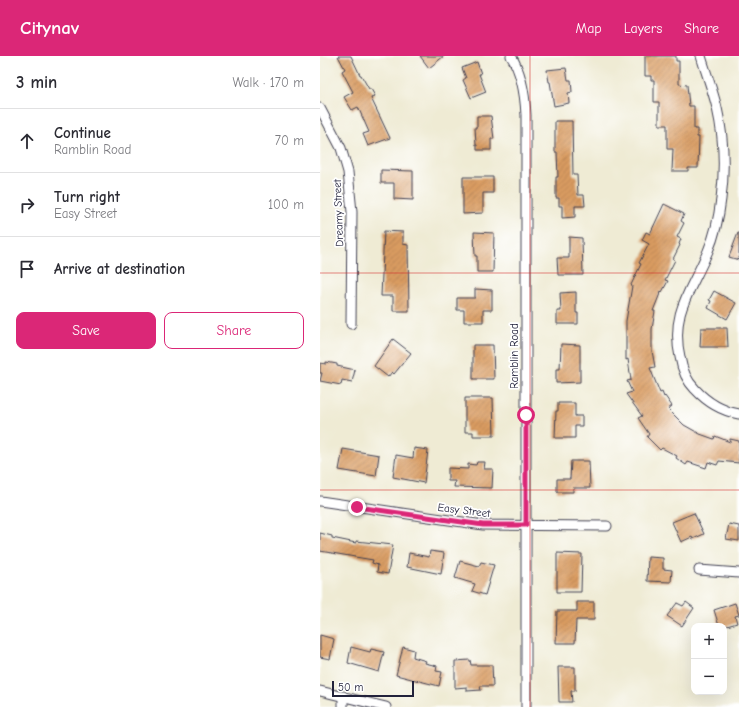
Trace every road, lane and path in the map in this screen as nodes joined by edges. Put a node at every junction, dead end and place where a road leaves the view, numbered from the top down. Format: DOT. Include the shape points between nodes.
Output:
graph roads {
  1 [pos="511,56"];
  2 [pos="701,56"];
  3 [pos="320,108"];
  4 [pos="351,324"];
  5 [pos="739,414"];
  6 [pos="320,501"];
  7 [pos="526,525"];
  8 [pos="607,526"];
  9 [pos="699,570"];
  10 [pos="739,572"];
  11 [pos="320,691"];
  12 [pos="343,696"];
  13 [pos="343,707"];
  14 [pos="386,707"];
  15 [pos="526,707"];
  1 -- 7 [label="street, Ramblin Road" via="519,72 526,100"];
  2 -- 5 [label="street" via="717,107 724,170 720,209 708,250 680,310 677,346 684,373 696,391 718,408"];
  3 -- 4 [label="street, Dreamy Street" via="341,148 348,172 352,212"];
  6 -- 7 [label="street, Easy Street" via="483,525"];
  7 -- 8 [label="street, Easy Street"];
  7 -- 15 [label="street, Ramblin Road"];
  9 -- 10 [label="street"];
  11 -- 12 [label="street"];
  12 -- 13 [label="street"];
  12 -- 14 [label="street"];
}
